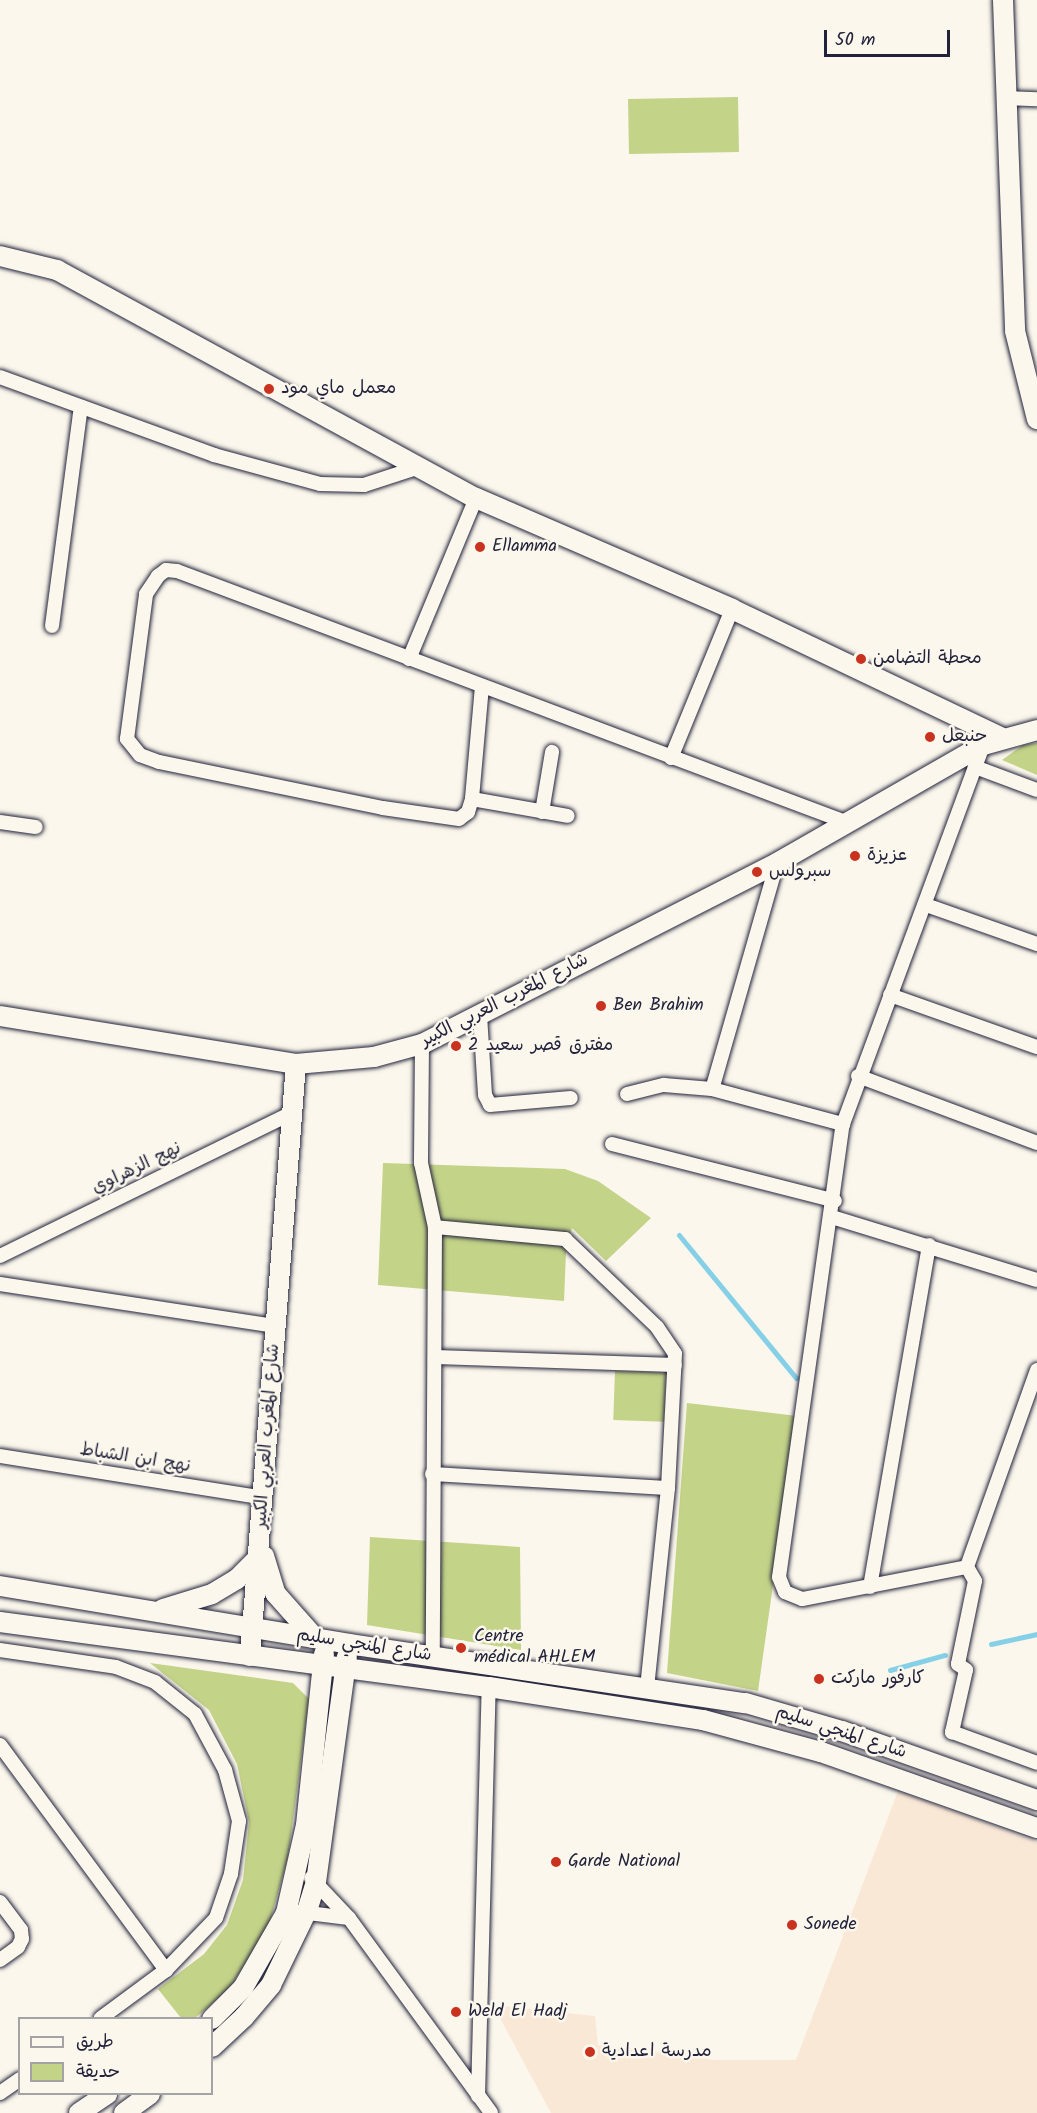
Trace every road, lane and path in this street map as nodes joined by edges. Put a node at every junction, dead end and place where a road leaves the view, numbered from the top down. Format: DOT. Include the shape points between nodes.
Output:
graph roads {
  1 [pos="1003,0"];
  2 [pos="1004,98"];
  3 [pos="1037,99"];
  4 [pos="0,256"];
  5 [pos="0,377"];
  6 [pos="81,407"];
  7 [pos="1037,419"];
  8 [pos="419,467"];
  9 [pos="476,498"];
  10 [pos="732,609"];
  11 [pos="52,626"];
  12 [pos="409,659"];
  13 [pos="482,686"];
  14 [pos="1037,730"];
  15 [pos="1002,738"];
  16 [pos="983,745"];
  17 [pos="552,752"];
  18 [pos="671,758"];
  19 [pos="975,767"];
  20 [pos="1037,790"];
  21 [pos="472,799"];
  22 [pos="542,812"];
  23 [pos="568,816"];
  24 [pos="0,822"];
  25 [pos="848,823"];
  26 [pos="36,827"];
  27 [pos="777,863"];
  28 [pos="926,905"];
  29 [pos="1037,944"];
  30 [pos="890,995"];
  31 [pos="480,1015"];
  32 [pos="0,1016"];
  33 [pos="422,1044"];
  34 [pos="1037,1047"];
  35 [pos="296,1064"];
  36 [pos="858,1076"];
  37 [pos="712,1089"];
  38 [pos="627,1094"];
  39 [pos="571,1098"];
  40 [pos="290,1114"];
  41 [pos="843,1124"];
  42 [pos="1037,1143"];
  43 [pos="612,1144"];
  44 [pos="835,1201"];
  45 [pos="832,1217"];
  46 [pos="435,1227"];
  47 [pos="929,1245"];
  48 [pos="0,1256"];
  49 [pos="1037,1280"];
  50 [pos="0,1284"];
  51 [pos="276,1326"];
  52 [pos="435,1357"];
  53 [pos="675,1365"];
  54 [pos="1037,1370"];
  55 [pos="0,1456"];
  56 [pos="432,1474"];
  57 [pos="668,1488"];
  58 [pos="264,1498"];
  59 [pos="260,1549"];
  60 [pos="968,1566"];
  61 [pos="0,1586"];
  62 [pos="870,1587"];
  63 [pos="157,1610"];
  64 [pos="0,1622"];
  65 [pos="253,1627"];
  66 [pos="321,1639"];
  67 [pos="349,1644"];
  68 [pos="0,1650"];
  69 [pos="250,1656"];
  70 [pos="432,1657"];
  71 [pos="322,1665"];
  72 [pos="344,1668"];
  73 [pos="489,1687"];
  74 [pos="647,1687"];
  75 [pos="0,1746"];
  76 [pos="1037,1763"];
  77 [pos="1037,1800"];
  78 [pos="1037,1828"];
  79 [pos="298,1866"];
  80 [pos="316,1882"];
  81 [pos="0,1902"];
  82 [pos="307,1911"];
  83 [pos="286,1913"];
  84 [pos="349,1918"];
  85 [pos="0,1960"];
  86 [pos="166,1970"];
  87 [pos="104,2017"];
  88 [pos="213,2018"];
  89 [pos="213,2046"];
  90 [pos="18,2080"];
  91 [pos="0,2093"];
  92 [pos="106,2095"];
  93 [pos="149,2095"];
  94 [pos="478,2096"];
  95 [pos="79,2113"];
  96 [pos="124,2113"];
  97 [pos="491,2113"];
  1 -- 2 [label="street"];
  2 -- 3 [label="street"];
  2 -- 7 [label="street" via="1015,332"];
  4 -- 8 [label="street" via="57,270"];
  5 -- 6 [label="street"];
  6 -- 8 [label="street" via="214,455 320,484 364,485"];
  6 -- 11 [label="street"];
  8 -- 9 [label="street"];
  9 -- 10 [label="street"];
  9 -- 12 [label="street"];
  10 -- 15 [label="street"];
  10 -- 18 [label="street"];
  12 -- 13 [label="street"];
  12 -- 21 [label="street" via="166,570 152,582 146,594 128,739 140,755 159,762 383,808 459,819 468,812"];
  13 -- 18 [label="street"];
  13 -- 21 [label="street"];
  14 -- 15 [label="street, شارع المغرب العربي الكبير"];
  15 -- 16 [label="street, شارع المغرب العربي الكبير"];
  16 -- 19 [label="street"];
  16 -- 25 [label="street, شارع المغرب العربي الكبير"];
  17 -- 22 [label="street"];
  18 -- 25 [label="street"];
  19 -- 20 [label="street"];
  19 -- 28 [label="street"];
  21 -- 22 [label="street"];
  22 -- 23 [label="street"];
  24 -- 26 [label="street"];
  25 -- 27 [label="street, شارع المغرب العربي الكبير"];
  27 -- 31 [label="street, شارع المغرب العربي الكبير"];
  27 -- 37 [label="street"];
  28 -- 29 [label="street"];
  28 -- 30 [label="street"];
  30 -- 34 [label="street"];
  30 -- 36 [label="street"];
  31 -- 33 [label="street, شارع المغرب العربي الكبير"];
  31 -- 39 [label="street" via="490,1106"];
  32 -- 35 [label="street"];
  33 -- 35 [label="street, شارع المغرب العربي الكبير" via="374,1057"];
  33 -- 46 [label="street" via="421,1163"];
  35 -- 40 [label="street, شارع المغرب العربي الكبير"];
  36 -- 41 [label="street"];
  36 -- 42 [label="street"];
  37 -- 38 [label="street" via="664,1085"];
  37 -- 41 [label="street"];
  40 -- 48 [label="street, نهج الزهراوي"];
  40 -- 51 [label="street, شارع المغرب العربي الكبير"];
  41 -- 44 [label="street"];
  43 -- 44 [label="street"];
  44 -- 45 [label="street"];
  45 -- 47 [label="street"];
  45 -- 62 [label="street" via="779,1577 785,1592 797,1599"];
  46 -- 52 [label="street"];
  46 -- 53 [label="street" via="565,1239 657,1327 675,1354"];
  47 -- 49 [label="street"];
  47 -- 62 [label="street"];
  50 -- 51 [label="street"];
  51 -- 58 [label="street, شارع المغرب العربي الكبير"];
  52 -- 53 [label="street"];
  52 -- 56 [label="street"];
  53 -- 57 [label="street"];
  54 -- 60 [label="street"];
  55 -- 58 [label="street, نهج ابن الشباط"];
  56 -- 57 [label="street"];
  56 -- 70 [label="street"];
  57 -- 74 [label="street"];
  58 -- 59 [label="street, شارع المغرب العربي الكبير"];
  59 -- 63 [label="street" via="237,1579 212,1594"];
  59 -- 65 [label="street, شارع المغرب العربي الكبير"];
  59 -- 66 [label="street" via="275,1593"];
  60 -- 62 [label="street"];
  60 -- 76 [label="street" via="975,1581 958,1664 966,1670 952,1732"];
  61 -- 63 [label="street, شارع المنجي سليم"];
  63 -- 65 [label="street, شارع المنجي سليم"];
  64 -- 69 [label="street, شارع المنجي سليم"];
  65 -- 66 [label="street, شارع المنجي سليم"];
  65 -- 69 [label="street, شارع المغرب العربي الكبير"];
  66 -- 67 [label="street, شارع المنجي سليم"];
  66 -- 71 [label="street"];
  67 -- 70 [label="street, شارع المنجي سليم"];
  67 -- 72 [label="street"];
  68 -- 86 [label="street" via="116,1667 155,1682 195,1714 225,1770 239,1821 231,1874 216,1918"];
  69 -- 71 [label="street, شارع المنجي سليم"];
  70 -- 74 [label="street, شارع المنجي سليم"];
  71 -- 72 [label="street, شارع المنجي سليم"];
  71 -- 79 [label="street"];
  72 -- 73 [label="street, شارع المنجي سليم"];
  72 -- 80 [label="street"];
  73 -- 78 [label="street, شارع المنجي سليم" via="703,1720 752,1732 821,1752"];
  73 -- 94 [label="street"];
  74 -- 77 [label="street, شارع المنجي سليم" via="737,1701 798,1718"];
  75 -- 86 [label="street"];
  79 -- 80 [label="street"];
  79 -- 83 [label="street"];
  80 -- 82 [label="street"];
  80 -- 84 [label="street"];
  81 -- 85 [label="street" via="21,1930 22,1939 18,1947"];
  82 -- 83 [label="street"];
  82 -- 84 [label="street"];
  82 -- 89 [label="street" via="271,1985 244,2018"];
  83 -- 88 [label="street" via="243,1988"];
  84 -- 94 [label="street"];
  86 -- 87 [label="street"];
  90 -- 91 [label="street"];
  92 -- 95 [label="street"];
  93 -- 96 [label="street"];
  94 -- 97 [label="street"];
}
